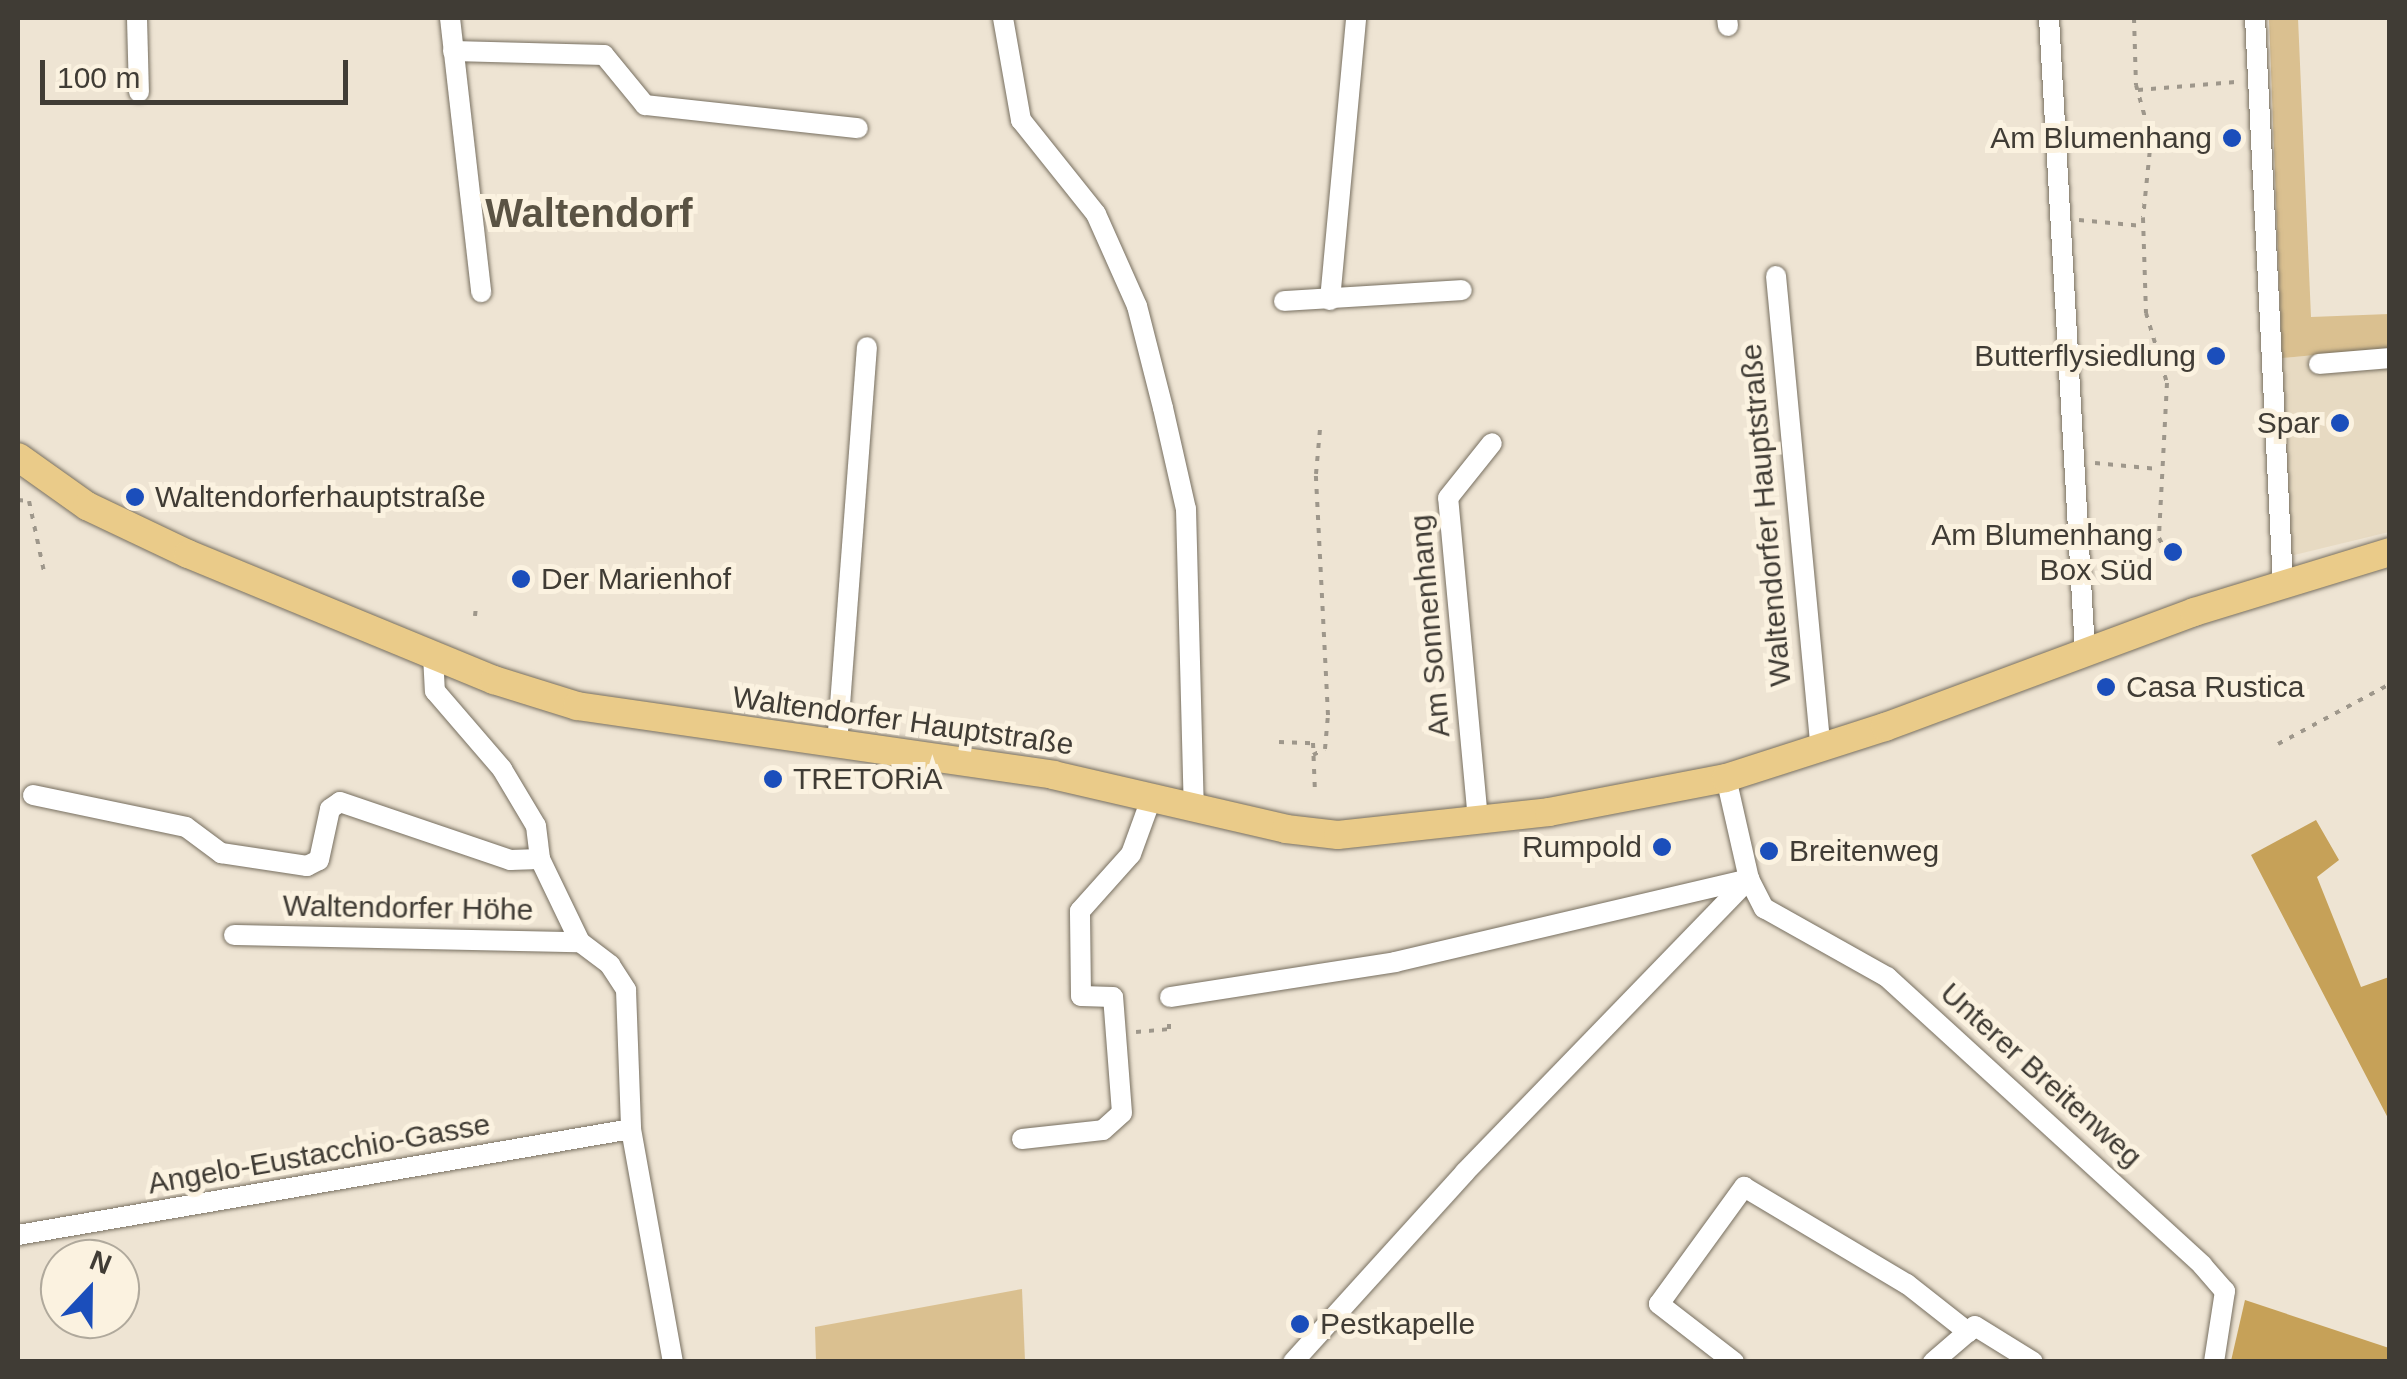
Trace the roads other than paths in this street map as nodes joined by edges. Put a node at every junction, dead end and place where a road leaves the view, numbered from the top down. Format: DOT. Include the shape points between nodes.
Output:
graph roads {
  1 [pos="137,18"];
  2 [pos="450,18"];
  3 [pos="1003,18"];
  4 [pos="1356,18"];
  5 [pos="2049,18"];
  6 [pos="2255,18"];
  7 [pos="453,52"];
  8 [pos="139,92"];
  9 [pos="858,128"];
  10 [pos="1776,276"];
  11 [pos="1462,290"];
  12 [pos="481,292"];
  13 [pos="1330,300"];
  14 [pos="1284,301"];
  15 [pos="866,347"];
  16 [pos="2390,358"];
  17 [pos="2319,364"];
  18 [pos="1492,443"];
  19 [pos="18,457"];
  20 [pos="2390,552"];
  21 [pos="2284,584"];
  22 [pos="2085,652"];
  23 [pos="433,655"];
  24 [pos="837,744"];
  25 [pos="1820,748"];
  26 [pos="1726,778"];
  27 [pos="33,794"];
  28 [pos="1151,799"];
  29 [pos="1194,809"];
  30 [pos="1478,820"];
  31 [pos="540,858"];
  32 [pos="1748,878"];
  33 [pos="234,935"];
  34 [pos="580,942"];
  35 [pos="1170,997"];
  36 [pos="631,1129"];
  37 [pos="1022,1139"];
  38 [pos="18,1235"];
  39 [pos="1968,1332"];
  40 [pos="672,1362"];
  41 [pos="1293,1362"];
  42 [pos="1734,1362"];
  43 [pos="1933,1362"];
  44 [pos="2032,1362"];
  45 [pos="2214,1362"];
  1 -- 8 [label="street"];
  2 -- 7 [label="street"];
  3 -- 29 [label="street" via="1021,120 1096,214 1138,306 1164,408 1186,510"];
  4 -- 13 [label="street"];
  5 -- 22 [label="street"];
  6 -- 21 [label="street"];
  7 -- 9 [label="street" via="604,55 645,106"];
  7 -- 12 [label="street"];
  10 -- 25 [label="street, Waltendorfer Hauptstraße"];
  11 -- 13 [label="street"];
  13 -- 14 [label="street"];
  15 -- 24 [label="street"];
  16 -- 17 [label="street"];
  18 -- 30 [label="street, Am Sonnenhang" via="1448,498"];
  19 -- 23 [label="main road, Waltendorfer Hauptstraße" via="87,506"];
  20 -- 21 [label="main road, Waltendorfer Hauptstraße"];
  21 -- 22 [label="main road, Waltendorfer Hauptstraße"];
  22 -- 25 [label="main road, Waltendorfer Hauptstraße"];
  23 -- 24 [label="main road, Waltendorfer Hauptstraße" via="577,706"];
  23 -- 31 [label="street, Waltendorfer Höhe" via="436,691 502,769 536,826"];
  24 -- 28 [label="main road, Waltendorfer Hauptstraße" via="1053,775"];
  25 -- 26 [label="main road, Waltendorfer Hauptstraße"];
  26 -- 30 [label="main road, Waltendorfer Hauptstraße" via="1604,804"];
  26 -- 32 [label="street"];
  27 -- 31 [label="street, Waltendorfer Höhe" via="186,827 221,852 307,866 318,860 330,809 340,802 510,860"];
  28 -- 29 [label="main road, Waltendorfer Hauptstraße"];
  28 -- 37 [label="street" via="1131,854 1080,911 1081,996 1113,997 1122,1112 1113,1124"];
  29 -- 30 [label="main road, Waltendorfer Hauptstraße" via="1338,835"];
  31 -- 34 [label="street, Waltendorfer Höhe"];
  32 -- 35 [label="street" via="1414,958"];
  32 -- 41 [label="street"];
  32 -- 45 [label="street, Unterer Breitenweg" via="1764,908 1887,977 2202,1265 2226,1291"];
  33 -- 34 [label="street, Waltendorfer Höhe"];
  34 -- 36 [label="street, Waltendorfer Höhe" via="610,965 626,990"];
  36 -- 38 [label="street, Angelo-Eustacchio-Gasse"];
  36 -- 40 [label="street"];
  39 -- 42 [label="street" via="1907,1284 1744,1186 1659,1304"];
  39 -- 43 [label="street"];
  39 -- 44 [label="street" via="1975,1326"];
}
